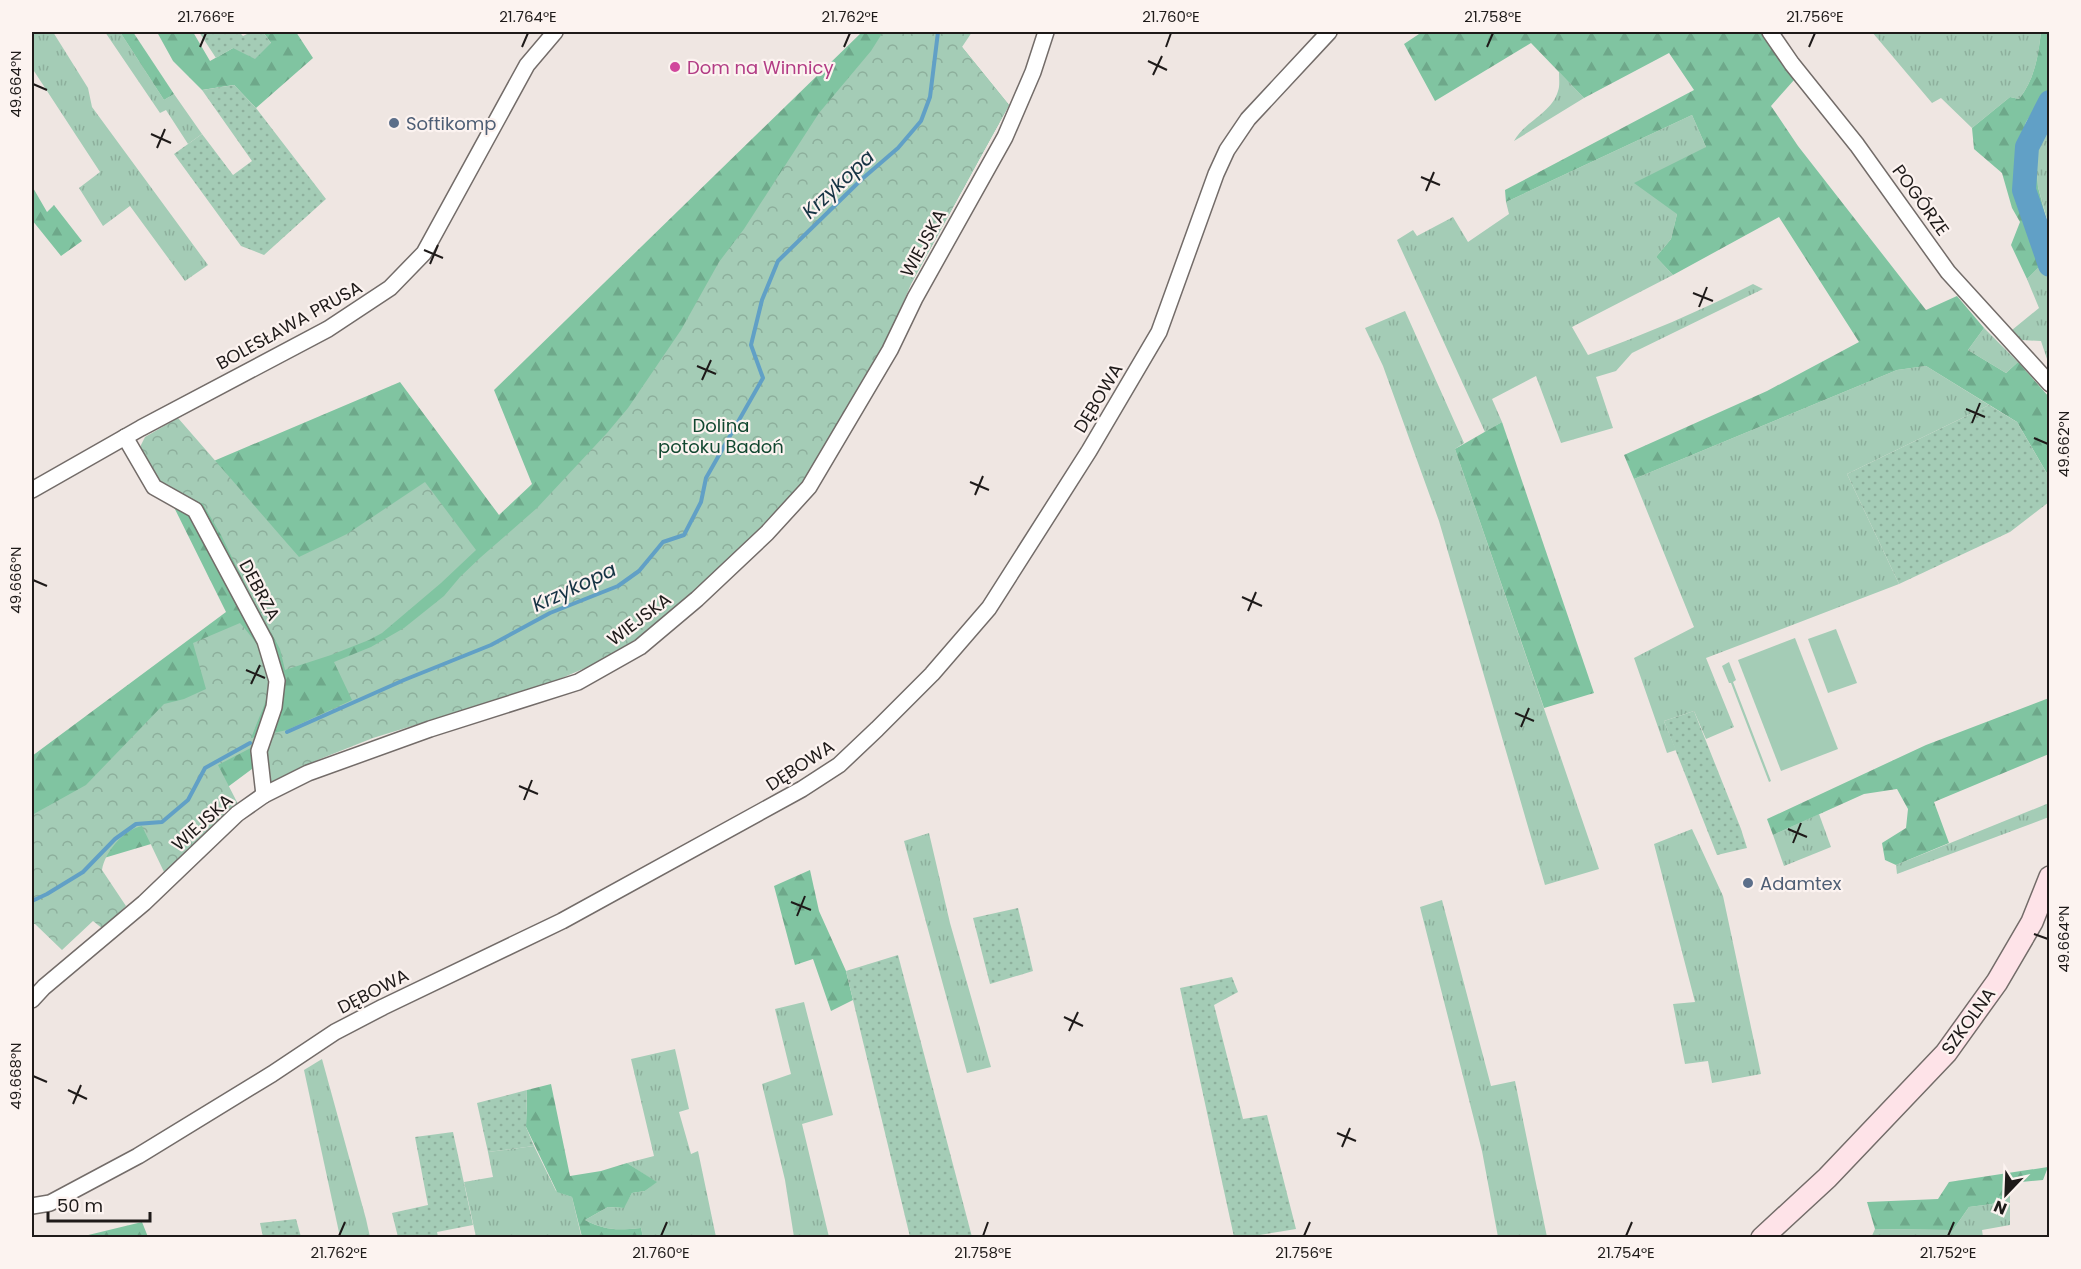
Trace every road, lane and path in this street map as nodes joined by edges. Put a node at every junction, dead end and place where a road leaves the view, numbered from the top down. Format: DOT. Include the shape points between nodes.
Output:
graph roads {
  1 [pos="555,32"];
  2 [pos="1046,32"];
  3 [pos="1329,32"];
  4 [pos="1770,32"];
  5 [pos="2049,384"];
  6 [pos="124,437"];
  7 [pos="32,490"];
  8 [pos="264,795"];
  9 [pos="2049,878"];
  10 [pos="32,1000"];
  11 [pos="32,1206"];
  12 [pos="1762,1238"];
  1 -- 6 [label="street, BOLESŁAWA PRUSA" via="527,65 424,253 390,288 328,329"];
  2 -- 8 [label="street, WIEJSKA" via="1005,136 890,350 809,487 767,533 640,647 578,682 430,729 308,773"];
  3 -- 11 [label="street, DĘBOWA" via="1248,119 1227,150 1159,332 989,608 932,674 839,765 562,921 335,1032 128,1161 50,1203"];
  4 -- 5 [label="street, POGÓRZE" via="1948,272"];
  6 -- 7 [label="street, BOLESŁAWA PRUSA"];
  6 -- 8 [label="street, DEBRZA" via="154,487 195,510 265,641 277,681 274,707 259,751"];
  8 -- 10 [label="street, WIEJSKA" via="237,814 144,903"];
  9 -- 12 [label="street, SZKOLNA" via="2032,922 1997,982 1953,1044 1858,1146"];
}
